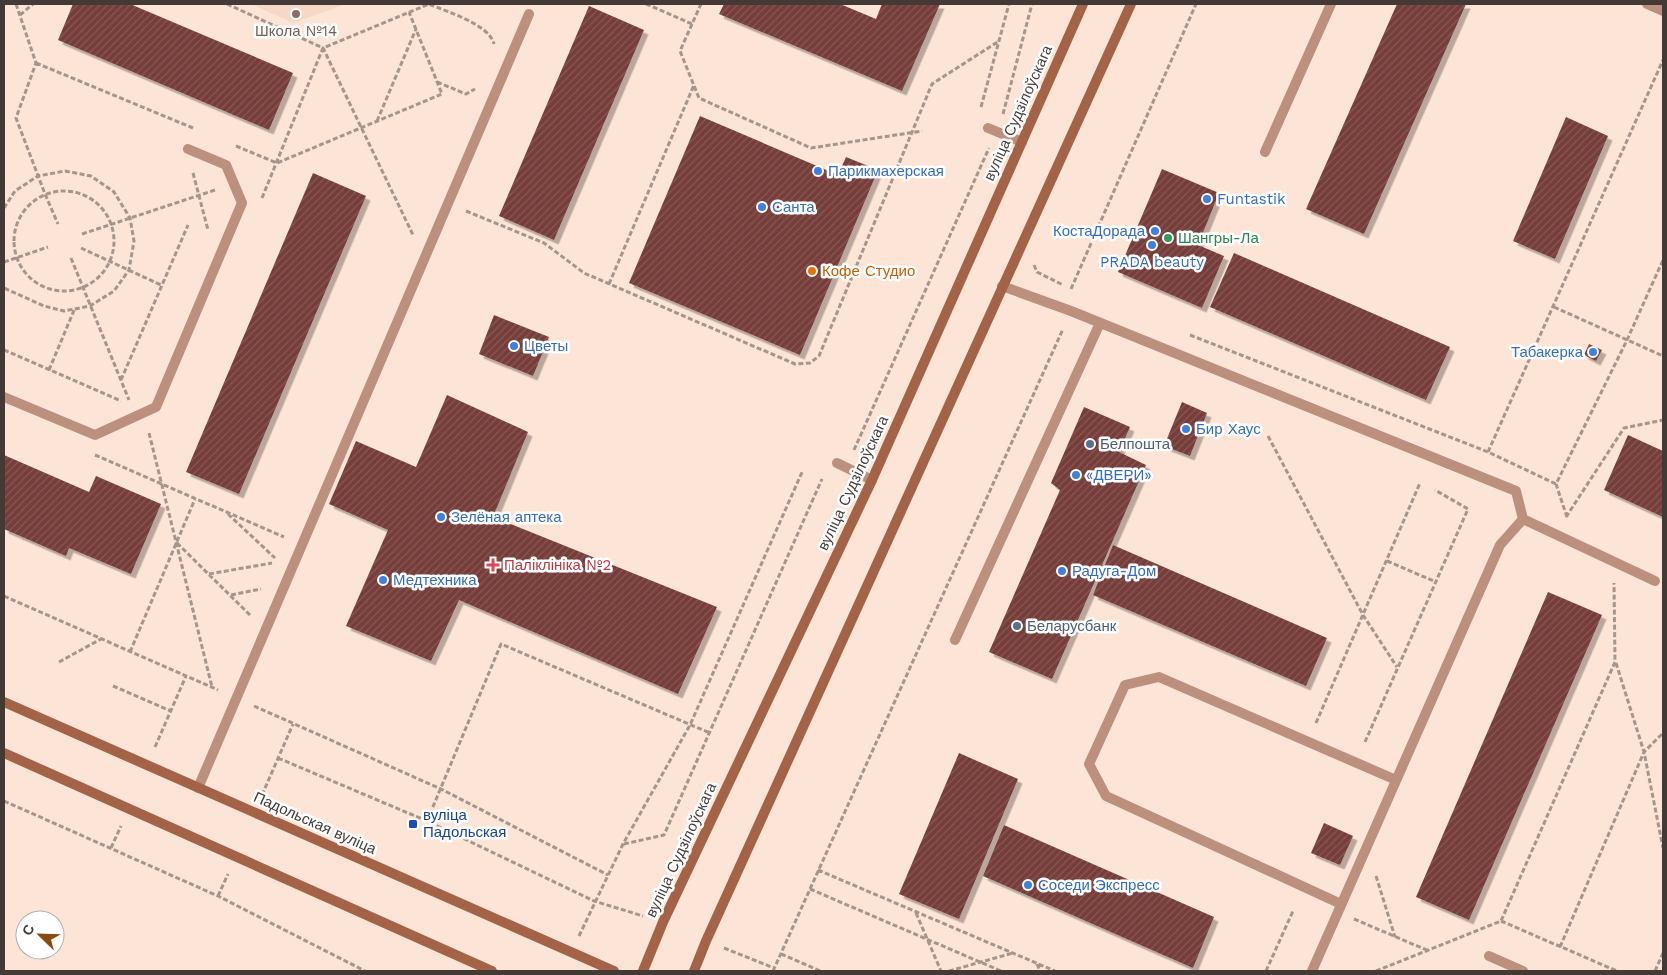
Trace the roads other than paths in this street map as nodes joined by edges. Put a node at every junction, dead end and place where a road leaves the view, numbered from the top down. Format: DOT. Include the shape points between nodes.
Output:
graph roads {
  1 [pos="1083,4"];
  2 [pos="1131,4"];
  3 [pos="1331,4"];
  4 [pos="529,14"];
  5 [pos="992,129"];
  6 [pos="1022,142"];
  7 [pos="188,149"];
  8 [pos="1264,152"];
  9 [pos="1002,286"];
  10 [pos="1100,323"];
  11 [pos="4,397"];
  12 [pos="837,463"];
  13 [pos="872,480"];
  14 [pos="1523,519"];
  15 [pos="1655,581"];
  16 [pos="955,640"];
  17 [pos="4,702"];
  18 [pos="4,753"];
  19 [pos="1396,780"];
  20 [pos="198,788"];
  21 [pos="1342,904"];
  22 [pos="1489,956"];
  23 [pos="492,971"];
  24 [pos="614,971"];
  25 [pos="642,971"];
  26 [pos="694,971"];
  27 [pos="1312,971"];
  28 [pos="1523,971"];
  1 -- 6 [label="main road, вуліца Судзілоўскага"];
  2 -- 9 [label="main road"];
  3 -- 8 [label="lane"];
  4 -- 20 [label="lane"];
  5 -- 6 [label="lane"];
  6 -- 13 [label="main road, вуліца Судзілоўскага"];
  7 -- 11 [label="lane" via="226,165 242,203 156,407 95,435"];
  9 -- 10 [label="lane"];
  9 -- 26 [label="main road"];
  10 -- 14 [label="lane" via="1516,491"];
  10 -- 16 [label="lane"];
  12 -- 13 [label="lane"];
  13 -- 25 [label="main road, вуліца Судзілоўскага"];
  14 -- 15 [label="lane"];
  14 -- 19 [label="lane" via="1500,545"];
  17 -- 20 [label="main road, Падольская вуліца"];
  18 -- 23 [label="main road"];
  19 -- 21 [label="lane"];
  19 -- 21 [label="lane" via="1159,677 1125,685 1089,764 1106,796"];
  20 -- 24 [label="main road, Падольская вуліца"];
  21 -- 27 [label="lane"];
  22 -- 28 [label="lane"];
}
